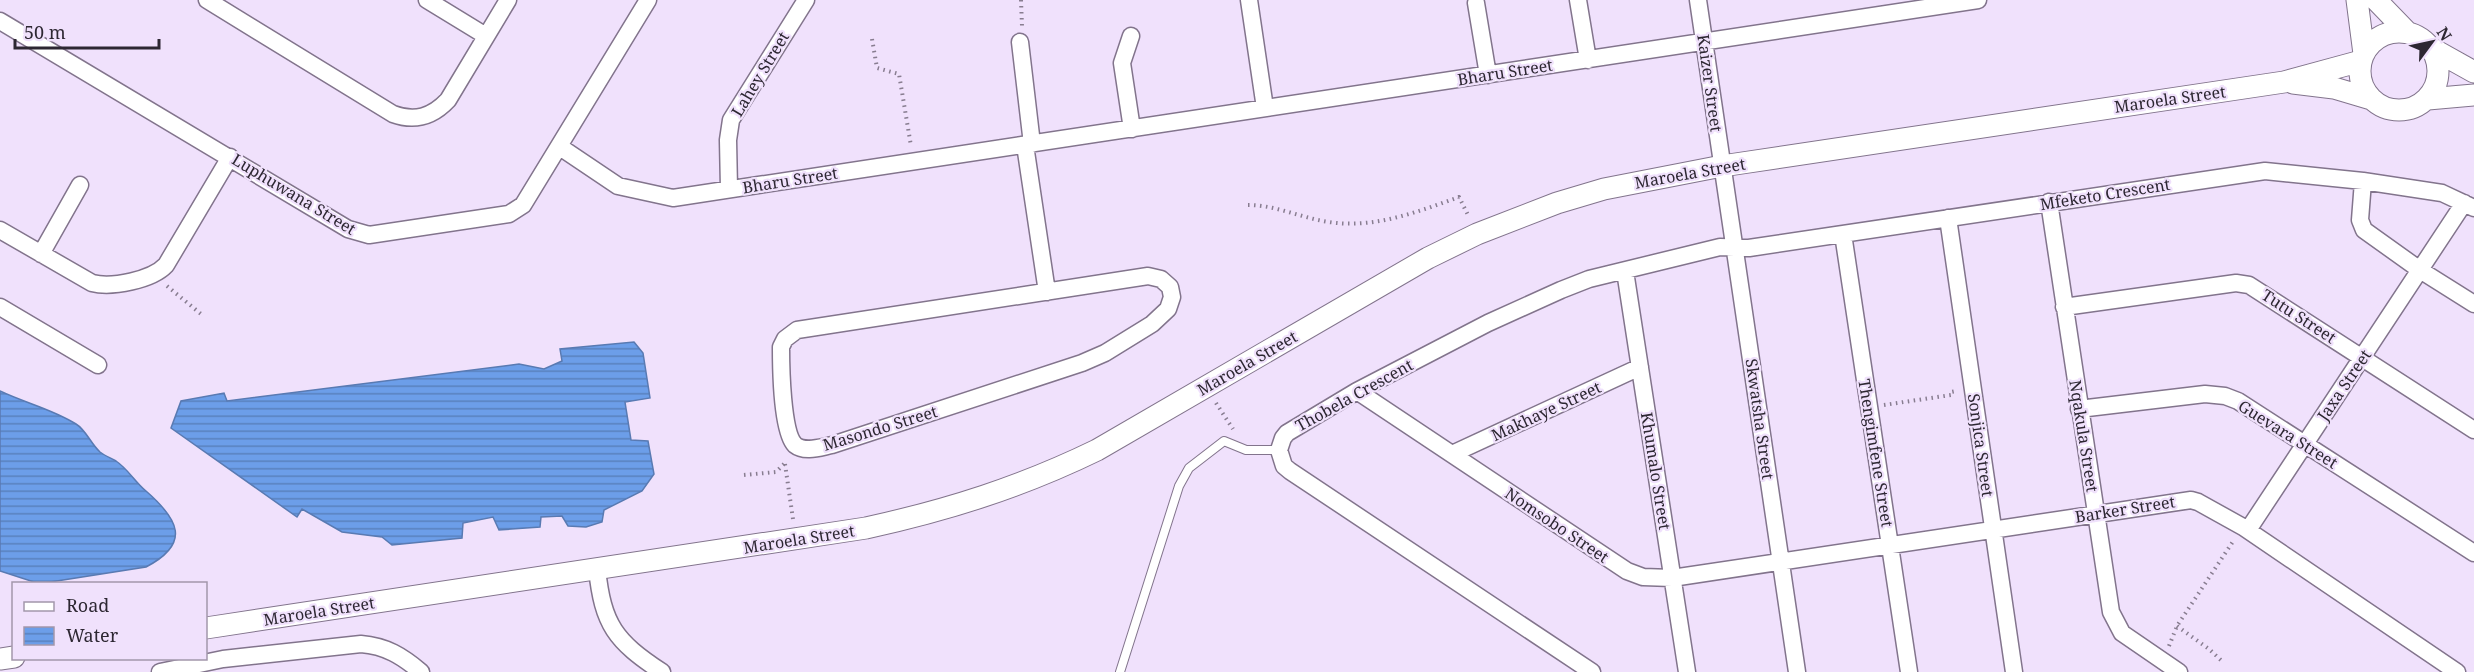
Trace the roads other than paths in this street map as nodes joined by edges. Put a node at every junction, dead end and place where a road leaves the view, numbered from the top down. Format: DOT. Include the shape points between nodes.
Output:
graph roads {
  1 [pos="207,0"];
  2 [pos="427,0"];
  3 [pos="508,0"];
  4 [pos="648,0"];
  5 [pos="806,0"];
  6 [pos="1249,0"];
  7 [pos="1578,0"];
  8 [pos="1698,0"];
  9 [pos="1978,0"];
  10 [pos="2357,0"];
  11 [pos="2376,0"];
  12 [pos="1476,3"];
  13 [pos="0,21"];
  14 [pos="2408,33"];
  15 [pos="486,36"];
  16 [pos="1131,36"];
  17 [pos="1020,42"];
  18 [pos="1704,42"];
  19 [pos="2431,48"];
  20 [pos="2363,57"];
  21 [pos="1588,60"];
  22 [pos="2474,72"];
  23 [pos="1488,75"];
  24 [pos="2284,82"];
  25 [pos="2474,95"];
  26 [pos="2371,99"];
  27 [pos="2428,99"];
  28 [pos="1265,108"];
  29 [pos="1132,129"];
  30 [pos="1028,144"];
  31 [pos="560,147"];
  32 [pos="230,157"];
  33 [pos="1722,166"];
  34 [pos="2363,181"];
  35 [pos="80,184"];
  36 [pos="729,189"];
  37 [pos="2049,202"];
  38 [pos="2469,206"];
  39 [pos="1948,218"];
  40 [pos="0,230"];
  41 [pos="1843,234"];
  42 [pos="1734,248"];
  43 [pos="41,254"];
  44 [pos="2420,270"];
  45 [pos="1625,271"];
  46 [pos="1047,292"];
  47 [pos="2474,304"];
  48 [pos="0,307"];
  49 [pos="2064,307"];
  50 [pos="2362,358"];
  51 [pos="98,365"];
  52 [pos="1640,367"];
  53 [pos="1357,391"];
  54 [pos="2079,409"];
  55 [pos="2474,430"];
  56 [pos="2305,444"];
  57 [pos="1279,450"];
  58 [pos="1452,454"];
  59 [pos="2096,513"];
  60 [pos="1993,529"];
  61 [pos="2245,529"];
  62 [pos="1890,545"];
  63 [pos="2474,554"];
  64 [pos="1781,561"];
  65 [pos="597,569"];
  66 [pos="1672,578"];
  67 [pos="207,628"];
  68 [pos="0,659"];
  69 [pos="2159,667"];
  70 [pos="2451,670"];
  71 [pos="3,672"];
  72 [pos="160,672"];
  73 [pos="421,672"];
  74 [pos="662,672"];
  75 [pos="1120,672"];
  76 [pos="1592,672"];
  77 [pos="1687,672"];
  78 [pos="1797,672"];
  79 [pos="1909,672"];
  80 [pos="2014,672"];
  81 [pos="2179,672"];
  1 -- 15 [label="street" via="403,118 424,117 441,108"];
  2 -- 15 [label="street"];
  3 -- 15 [label="street"];
  4 -- 31 [label="street, Luphuwana Street"];
  5 -- 36 [label="street, Lahey Street" via="731,120"];
  6 -- 28 [label="street"];
  7 -- 21 [label="street"];
  8 -- 18 [label="street, Kaizer Street"];
  9 -- 18 [label="street, Bharu Street"];
  10 -- 20 [label="street"];
  11 -- 14 [label="street"];
  12 -- 23 [label="street"];
  13 -- 32 [label="street, Luphuwana Street"];
  14 -- 19 [label="street"];
  14 -- 20 [label="street" via="2393,32 2379,38"];
  16 -- 29 [label="street" via="1122,63"];
  17 -- 30 [label="street"];
  18 -- 21 [label="street, Bharu Street"];
  18 -- 33 [label="street, Kaizer Street"];
  19 -- 22 [label="street"];
  19 -- 27 [label="street" via="2439,69"];
  20 -- 24 [label="street, Maroela Street"];
  20 -- 26 [label="street" via="2360,74"];
  21 -- 23 [label="street, Bharu Street"];
  23 -- 28 [label="street, Bharu Street"];
  24 -- 26 [label="street, Maroela Street" via="2334,88"];
  24 -- 33 [label="street, Maroela Street"];
  25 -- 27 [label="street"];
  26 -- 27 [label="street" via="2393,110 2406,110"];
  28 -- 29 [label="street, Bharu Street"];
  29 -- 30 [label="street, Bharu Street"];
  30 -- 36 [label="street, Bharu Street"];
  30 -- 46 [label="street"];
  31 -- 32 [label="street, Luphuwana Street" via="529,199 508,214 369,235 348,229"];
  31 -- 36 [label="street, Bharu Street" via="618,186 638,192 673,198"];
  32 -- 43 [label="street" via="166,265 151,276 98,285"];
  33 -- 42 [label="street, Skwatsha Street"];
  33 -- 65 [label="street, Maroela Street" via="1604,189 1477,234 1428,258 1097,450 987,497 898,521"];
  34 -- 37 [label="street, Mfeketo Crescent" via="2247,172"];
  34 -- 38 [label="street, Mfeketo Crescent" via="2442,193"];
  34 -- 44 [label="street" via="2360,220 2364,230"];
  35 -- 43 [label="street"];
  37 -- 39 [label="street, Mfeketo Crescent"];
  37 -- 49 [label="street, Nqakula Street"];
  38 -- 44 [label="street, Jaxa Street"];
  39 -- 41 [label="street, Mfeketo Crescent"];
  39 -- 60 [label="street, Sonjica Street"];
  40 -- 43 [label="street"];
  41 -- 42 [label="street, Mfeketo Crescent"];
  41 -- 62 [label="street, Thengimfene Street"];
  42 -- 45 [label="street, Thobela Crescent" via="1720,247"];
  42 -- 64 [label="street, Skwatsha Street"];
  44 -- 47 [label="street"];
  44 -- 50 [label="street, Jaxa Street"];
  45 -- 52 [label="street, Khumalo Street"];
  45 -- 53 [label="street, Thobela Crescent" via="1589,279 1542,298"];
  46 -- 46 [label="street, Masondo Street" via="1149,276 1166,283 1172,297 1158,320 1094,359 832,445 797,447 791,439 781,347 792,332"];
  48 -- 51 [label="street"];
  49 -- 50 [label="street, Tutu Street" via="2243,284 2256,288"];
  49 -- 54 [label="street, Nqakula Street"];
  50 -- 55 [label="street, Tutu Street"];
  50 -- 56 [label="street, Jaxa Street"];
  52 -- 58 [label="street, Makhaye Street"];
  52 -- 66 [label="street, Khumalo Street"];
  53 -- 57 [label="street, Thobela Crescent" via="1287,432"];
  53 -- 58 [label="street, Nomsobo Street"];
  54 -- 56 [label="street, Guevara Street" via="2217,394 2238,401"];
  54 -- 59 [label="street, Nqakula Street"];
  56 -- 61 [label="street, Jaxa Street"];
  56 -- 63 [label="street, Guevara Street"];
  57 -- 75 [label="lane" via="1246,450 1224,441 1189,468 1179,486"];
  57 -- 76 [label="street" via="1290,471"];
  58 -- 66 [label="street, Nomsobo Street" via="1626,571 1643,578"];
  59 -- 60 [label="street, Barker Street"];
  59 -- 61 [label="street, Barker Street" via="2191,500"];
  59 -- 69 [label="street, Nqakula Street" via="2113,620"];
  60 -- 62 [label="street, Barker Street"];
  60 -- 80 [label="street, Sonjica Street"];
  61 -- 70 [label="street, Barker Street"];
  62 -- 64 [label="street, Barker Street"];
  62 -- 79 [label="street, Thengimfene Street"];
  64 -- 66 [label="street, Nomsobo Street"];
  64 -- 78 [label="street, Skwatsha Street"];
  65 -- 67 [label="street, Maroela Street"];
  65 -- 74 [label="street" via="600,600 612,627 633,653"];
  66 -- 77 [label="street, Khumalo Street"];
  68 -- 71 [label="street"];
  69 -- 81 [label="street, Nqakula Street"];
  72 -- 73 [label="street" via="223,659 361,644 393,652"];
}
